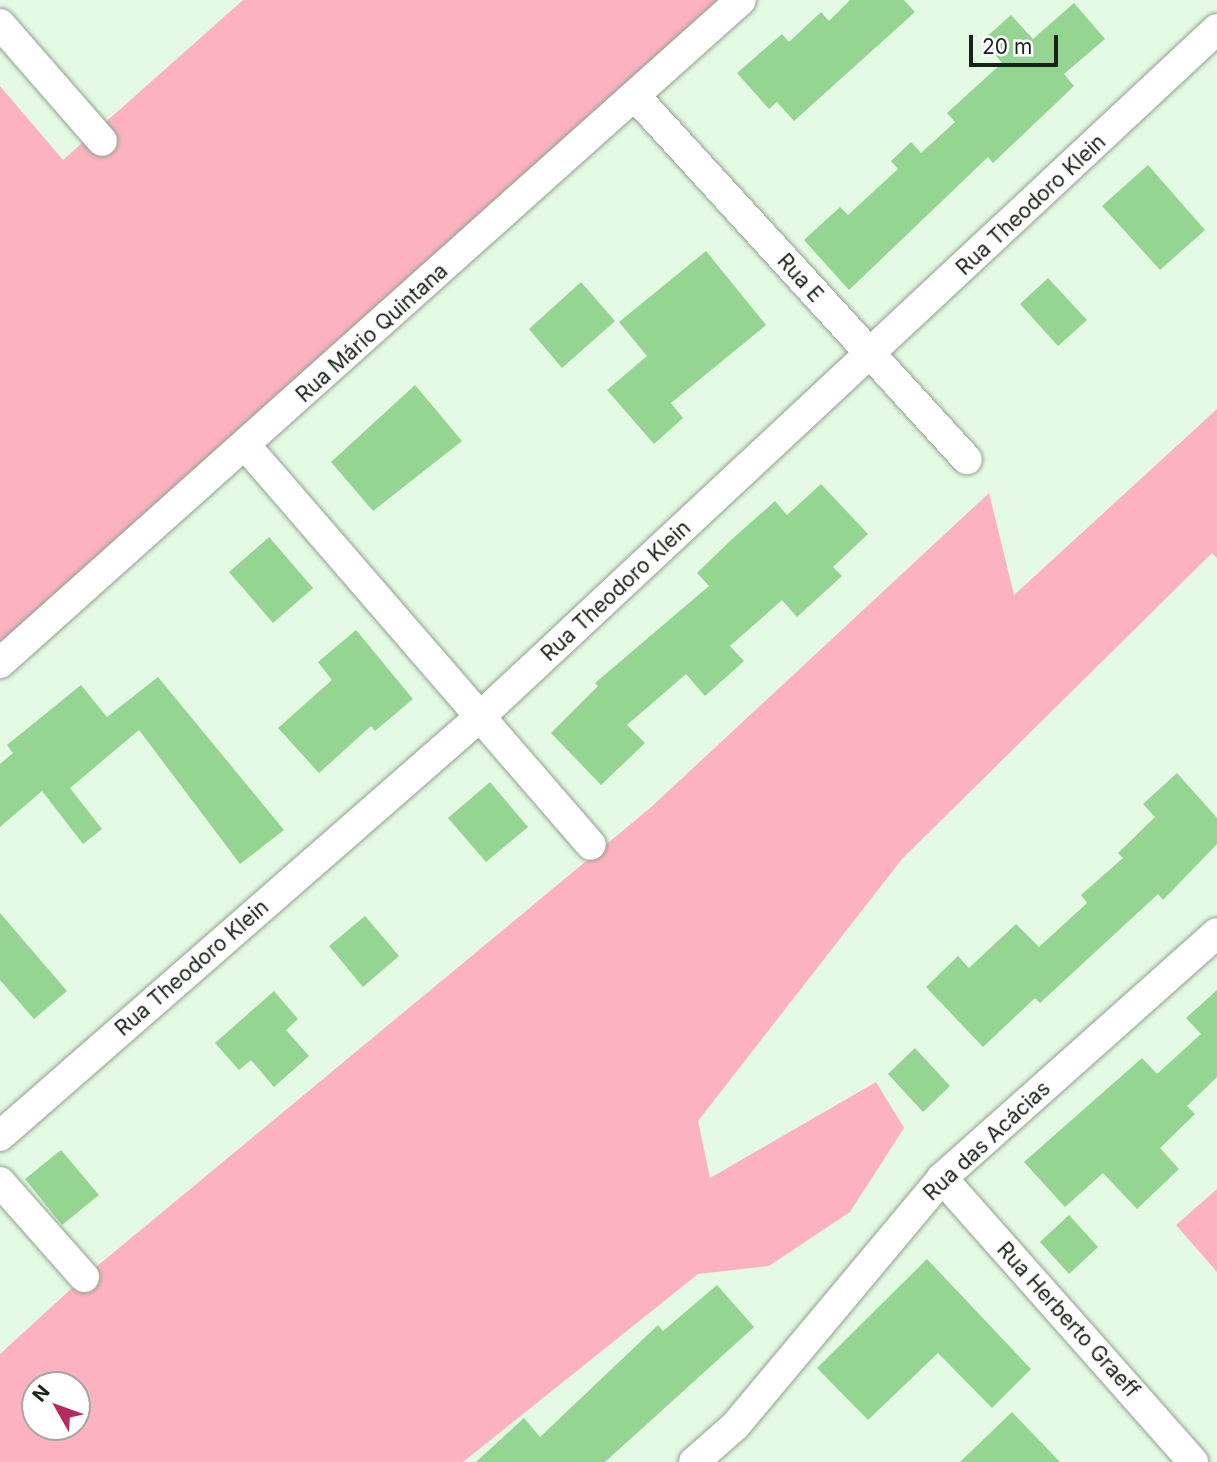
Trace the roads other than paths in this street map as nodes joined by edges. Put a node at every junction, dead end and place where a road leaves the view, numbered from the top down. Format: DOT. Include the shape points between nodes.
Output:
graph roads {
  1 [pos="741,0"];
  2 [pos="0,24"];
  3 [pos="1217,29"];
  4 [pos="635,96"];
  5 [pos="102,141"];
  6 [pos="871,356"];
  7 [pos="246,446"];
  8 [pos="967,459"];
  9 [pos="0,663"];
  10 [pos="483,714"];
  11 [pos="591,845"];
  12 [pos="1217,933"];
  13 [pos="0,1136"];
  14 [pos="942,1178"];
  15 [pos="0,1182"];
  16 [pos="84,1277"];
  17 [pos="694,1462"];
  18 [pos="1194,1462"];
  1 -- 4 [label="street, Rua Mário Quintana"];
  2 -- 5 [label="street"];
  3 -- 6 [label="street, Rua Theodoro Klein"];
  4 -- 6 [label="street, Rua E"];
  4 -- 7 [label="street, Rua Mário Quintana"];
  6 -- 8 [label="street, Rua E"];
  6 -- 10 [label="street, Rua Theodoro Klein"];
  7 -- 9 [label="street, Rua Mário Quintana"];
  7 -- 10 [label="street"];
  10 -- 11 [label="street"];
  10 -- 13 [label="street, Rua Theodoro Klein"];
  12 -- 14 [label="street, Rua das Acácias"];
  14 -- 17 [label="street, Rua das Acácias" via="736,1426"];
  14 -- 18 [label="street, Rua Herberto Graeff"];
  15 -- 16 [label="street"];
}
